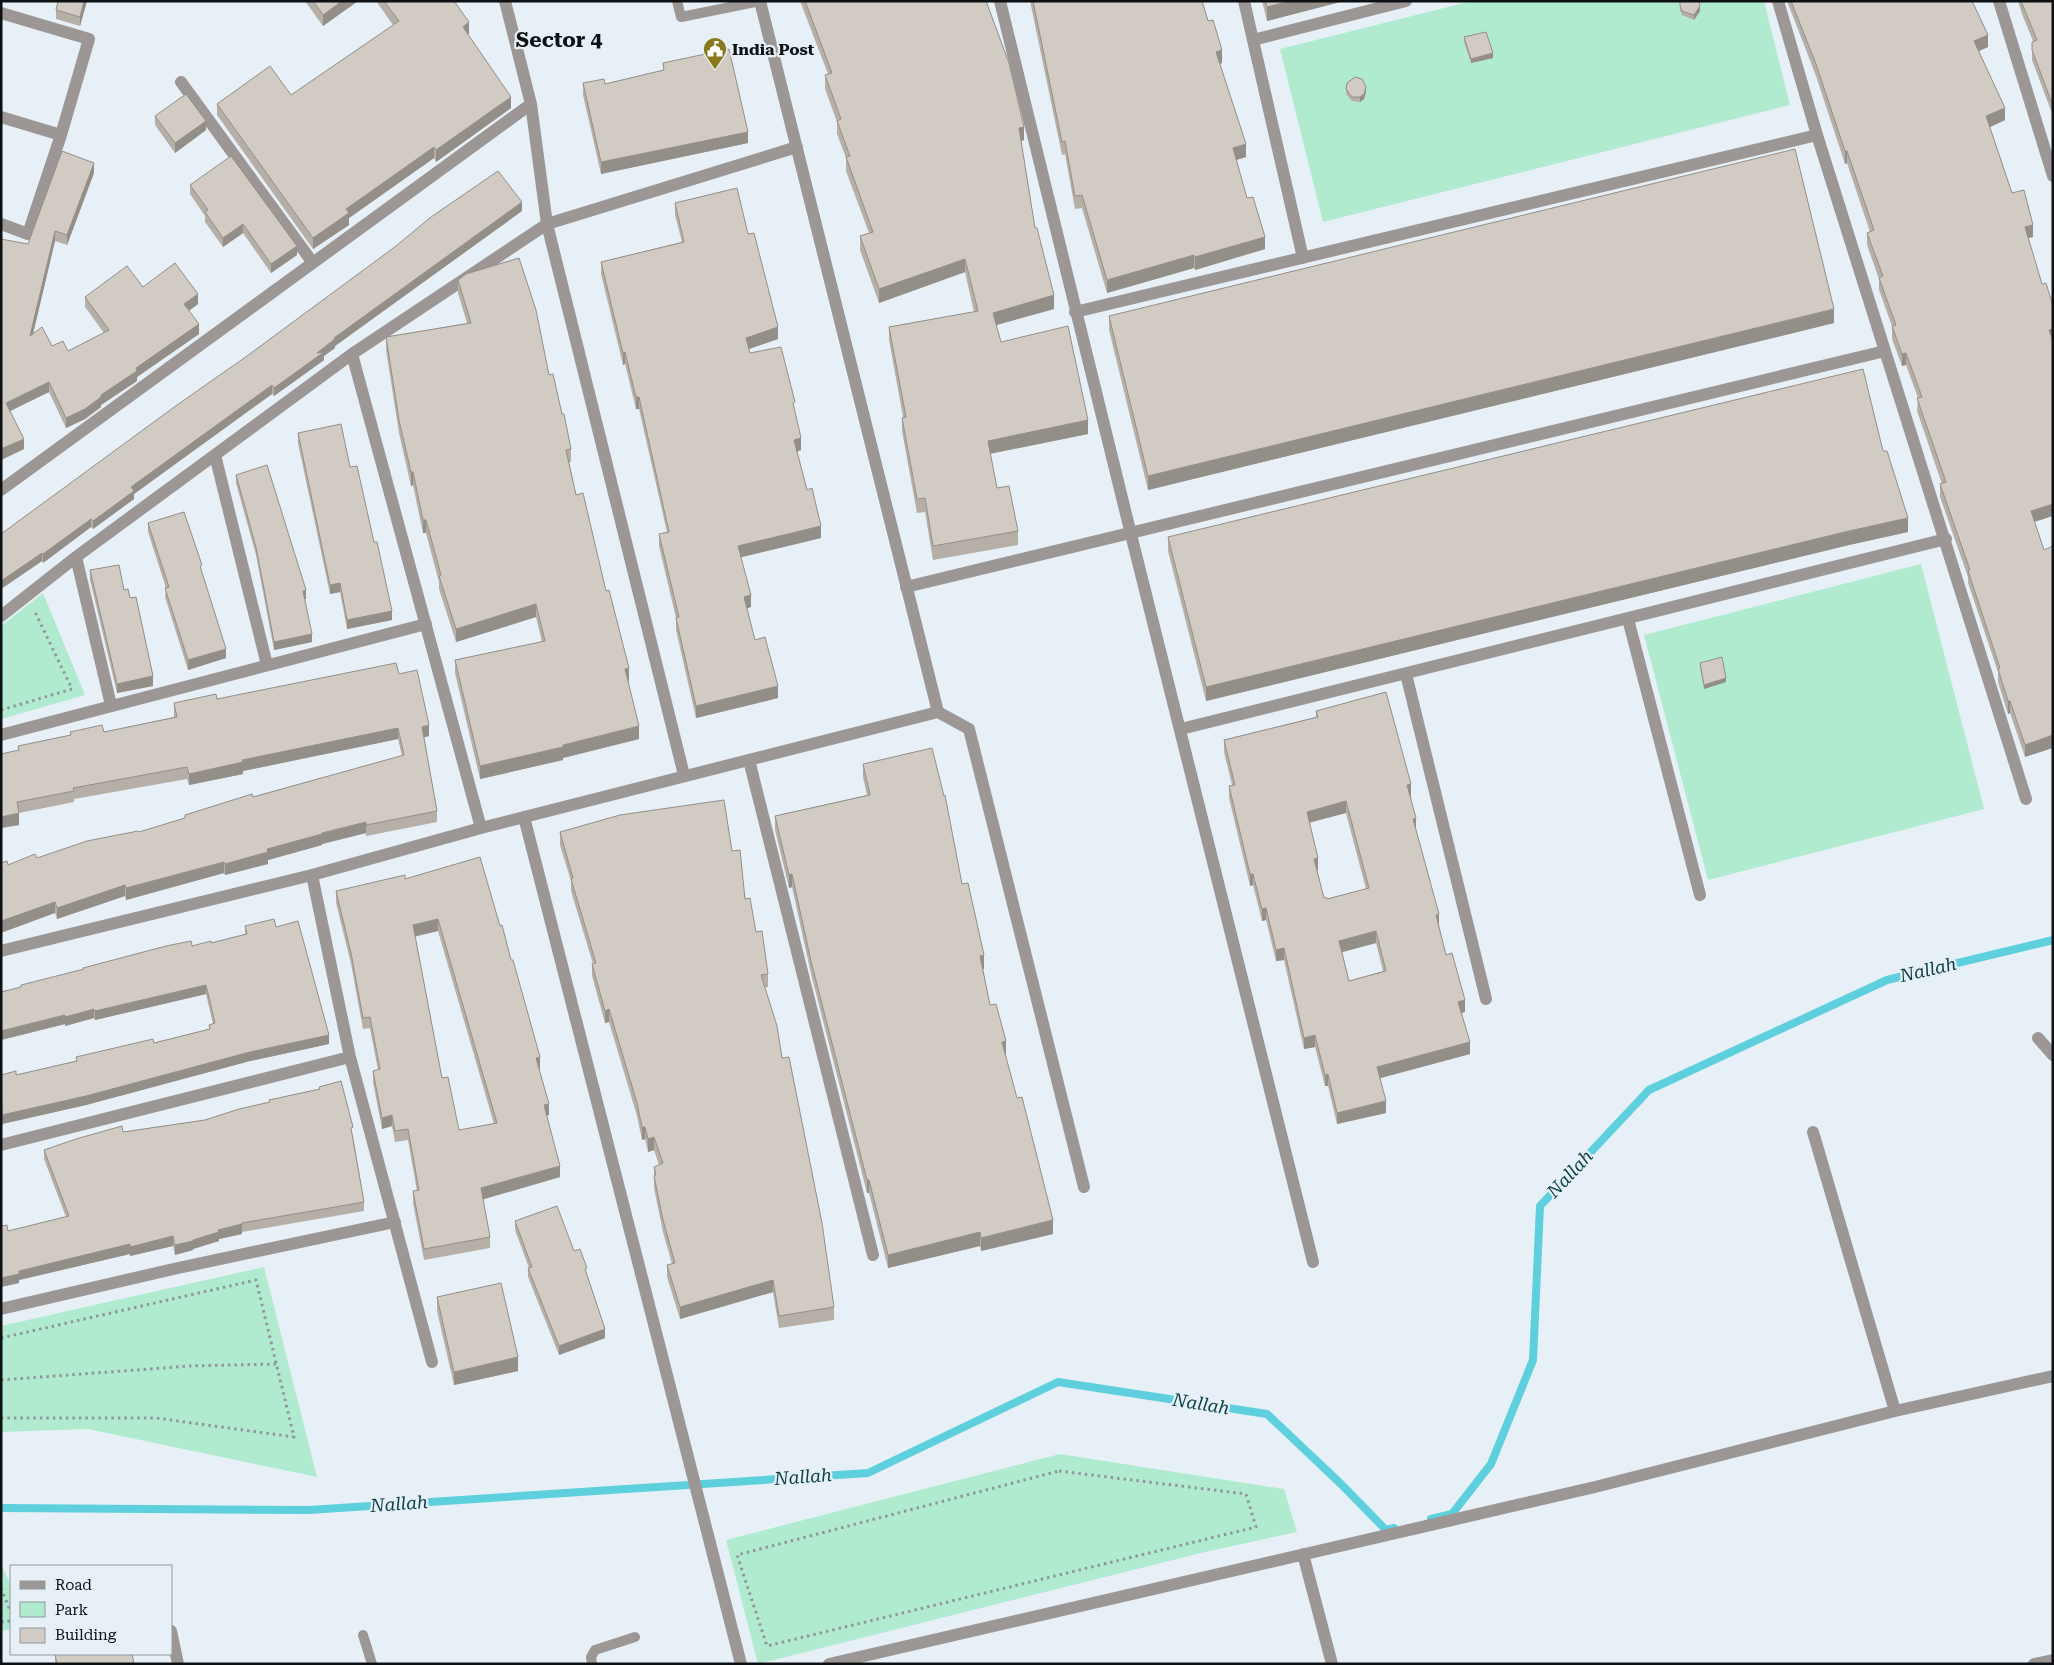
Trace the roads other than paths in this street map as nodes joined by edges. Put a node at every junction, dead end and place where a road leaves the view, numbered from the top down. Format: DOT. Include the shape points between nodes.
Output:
graph roads {
  1 [pos="505,1"];
  2 [pos="677,1"];
  3 [pos="760,1"];
  4 [pos="1000,1"];
  5 [pos="1244,1"];
  6 [pos="1406,1"];
  7 [pos="1778,1"];
  8 [pos="1998,1"];
  9 [pos="1,13"];
  10 [pos="1253,40"];
  11 [pos="181,82"];
  12 [pos="531,104"];
  13 [pos="1,117"];
  14 [pos="1817,135"];
  15 [pos="61,136"];
  16 [pos="797,147"];
  17 [pos="2053,176"];
  18 [pos="1,224"];
  19 [pos="548,224"];
  20 [pos="1304,258"];
  21 [pos="313,263"];
  22 [pos="1075,312"];
  23 [pos="1886,351"];
  24 [pos="352,354"];
  25 [pos="215,455"];
  26 [pos="1,490"];
  27 [pos="1131,532"];
  28 [pos="1946,539"];
  29 [pos="76,557"];
  30 [pos="906,587"];
  31 [pos="1,616"];
  32 [pos="1628,619"];
  33 [pos="426,624"];
  34 [pos="267,665"];
  35 [pos="1406,674"];
  36 [pos="111,705"];
  37 [pos="938,712"];
  38 [pos="1181,729"];
  39 [pos="1,735"];
  40 [pos="749,760"];
  41 [pos="684,776"];
  42 [pos="2026,798"];
  43 [pos="524,817"];
  44 [pos="481,828"];
  45 [pos="312,875"];
  46 [pos="1700,895"];
  47 [pos="1,951"];
  48 [pos="1486,1000"];
  49 [pos="2038,1038"];
  50 [pos="2053,1055"];
  51 [pos="350,1057"];
  52 [pos="1812,1132"];
  53 [pos="1,1145"];
  54 [pos="1084,1187"];
  55 [pos="394,1222"];
  56 [pos="873,1256"];
  57 [pos="1313,1262"];
  58 [pos="1,1309"];
  59 [pos="432,1362"];
  60 [pos="2053,1376"];
  61 [pos="1895,1411"];
  62 [pos="1304,1554"];
  63 [pos="363,1635"];
  64 [pos="172,1637"];
  65 [pos="635,1637"];
  66 [pos="2053,1660"];
  67 [pos="178,1664"];
  68 [pos="372,1664"];
  69 [pos="592,1664"];
  70 [pos="741,1664"];
  71 [pos="830,1664"];
  72 [pos="1332,1664"];
  73 [pos="2034,1664"];
  1 -- 12 [label="street"];
  2 -- 3 [label="lane" via="681,17"];
  3 -- 16 [label="street"];
  4 -- 22 [label="street"];
  5 -- 10 [label="street"];
  6 -- 10 [label="street"];
  7 -- 14 [label="street"];
  8 -- 17 [label="street"];
  9 -- 15 [label="street" via="89,39"];
  10 -- 20 [label="street"];
  11 -- 21 [label="street"];
  12 -- 19 [label="street"];
  12 -- 21 [label="street"];
  13 -- 15 [label="street"];
  14 -- 20 [label="street"];
  14 -- 23 [label="street"];
  15 -- 18 [label="street" via="28,234"];
  16 -- 19 [label="street"];
  16 -- 30 [label="street"];
  19 -- 24 [label="street"];
  19 -- 41 [label="street"];
  20 -- 22 [label="street"];
  21 -- 26 [label="street"];
  22 -- 27 [label="street"];
  23 -- 27 [label="street"];
  23 -- 28 [label="street"];
  24 -- 25 [label="street"];
  24 -- 33 [label="street"];
  25 -- 29 [label="street"];
  25 -- 34 [label="street"];
  27 -- 30 [label="street"];
  27 -- 38 [label="street"];
  28 -- 32 [label="street"];
  28 -- 42 [label="street"];
  29 -- 31 [label="street"];
  29 -- 36 [label="street"];
  30 -- 37 [label="street"];
  32 -- 35 [label="street"];
  32 -- 46 [label="street"];
  33 -- 34 [label="street"];
  33 -- 44 [label="street"];
  34 -- 36 [label="street"];
  35 -- 38 [label="street"];
  35 -- 48 [label="street"];
  36 -- 39 [label="street"];
  37 -- 40 [label="street"];
  37 -- 54 [label="street" via="969,729"];
  38 -- 57 [label="street"];
  40 -- 41 [label="street"];
  40 -- 56 [label="street"];
  41 -- 43 [label="street"];
  43 -- 44 [label="street"];
  43 -- 70 [label="street"];
  44 -- 45 [label="street"];
  45 -- 47 [label="street"];
  45 -- 51 [label="street"];
  49 -- 50 [label="street"];
  51 -- 53 [label="street"];
  51 -- 55 [label="street"];
  52 -- 61 [label="street"];
  55 -- 58 [label="street"];
  55 -- 59 [label="street"];
  60 -- 61 [label="street"];
  61 -- 62 [label="street" via="1595,1487"];
  62 -- 71 [label="street"];
  62 -- 72 [label="street"];
  63 -- 68 [label="lane"];
  64 -- 67 [label="street"];
  65 -- 69 [label="lane" via="595,1650"];
  66 -- 73 [label="street"];
}
